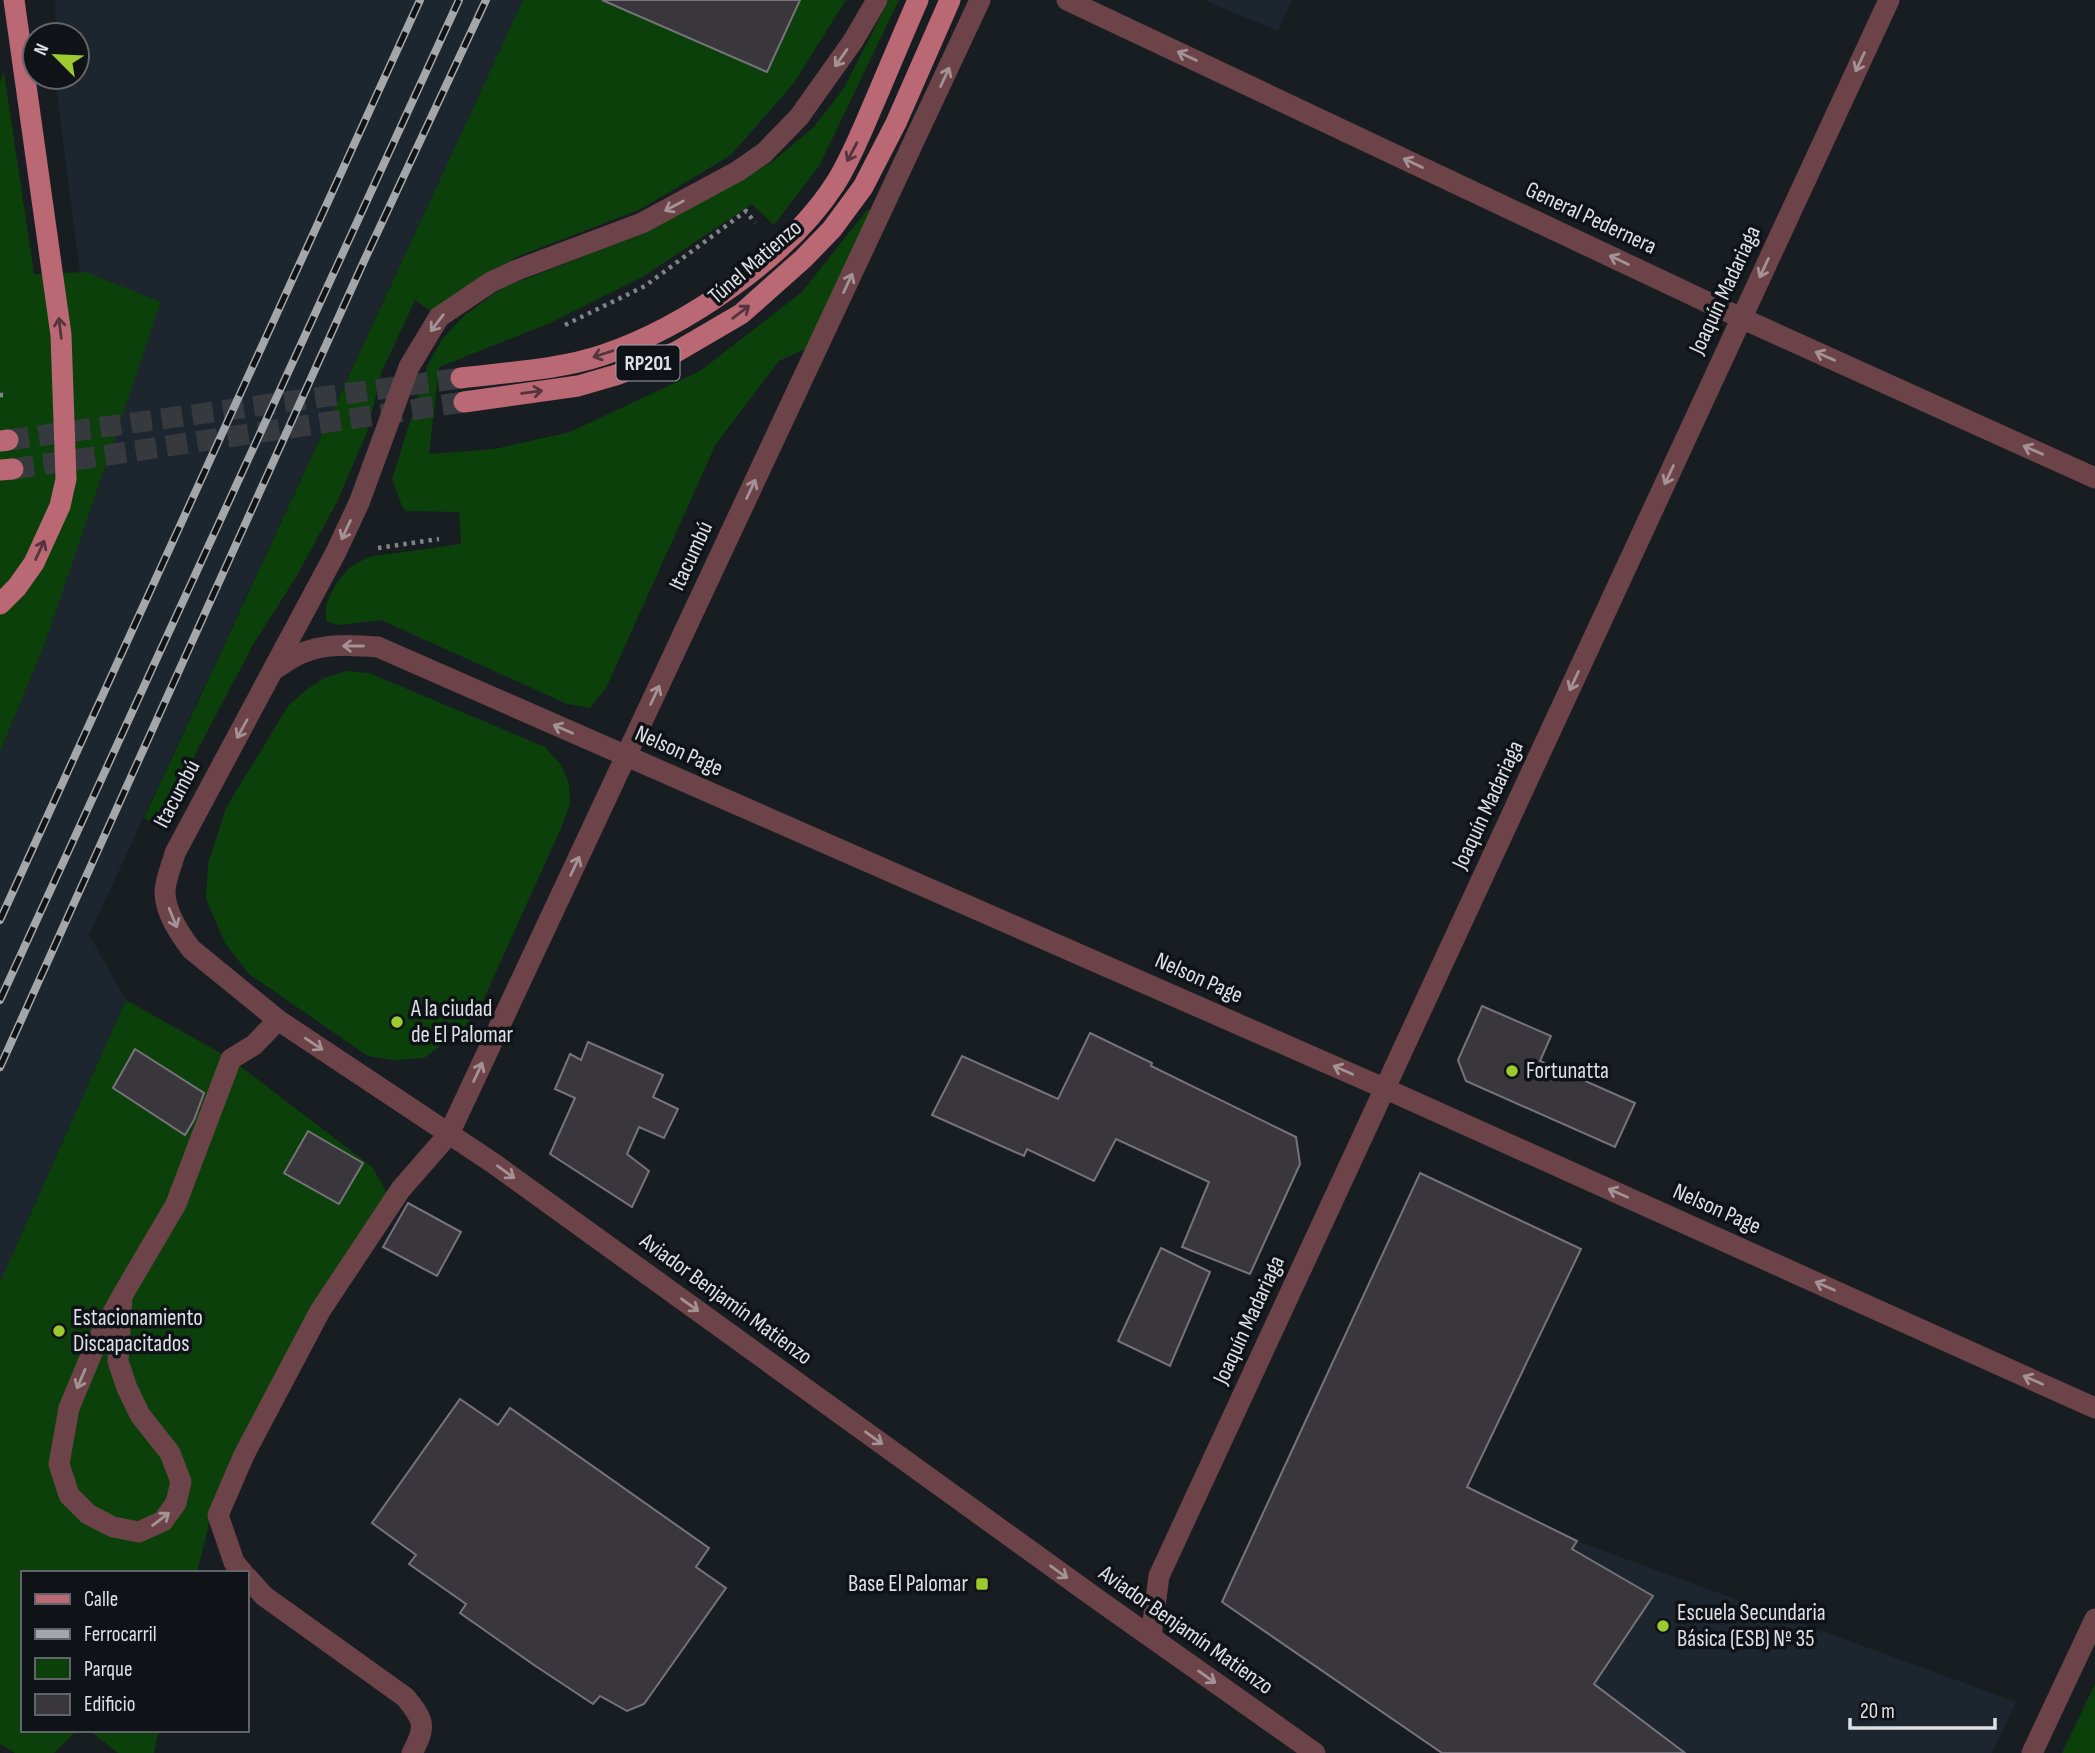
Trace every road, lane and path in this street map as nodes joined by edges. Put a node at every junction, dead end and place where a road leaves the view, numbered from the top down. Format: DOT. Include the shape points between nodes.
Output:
graph roads {
  1 [pos="14,0"];
  2 [pos="877,0"];
  3 [pos="918,0"];
  4 [pos="950,0"];
  5 [pos="981,0"];
  6 [pos="1067,0"];
  7 [pos="1889,0"];
  8 [pos="755,224"];
  9 [pos="1741,318"];
  10 [pos="554,331"];
  11 [pos="461,378"];
  12 [pos="464,402"];
  13 [pos="2095,478"];
  14 [pos="439,539"];
  15 [pos="335,554"];
  16 [pos="0,604"];
  17 [pos="274,669"];
  18 [pos="626,756"];
  19 [pos="175,853"];
  20 [pos="278,1020"];
  21 [pos="1386,1089"];
  22 [pos="449,1134"];
  23 [pos="122,1296"];
  24 [pos="2095,1408"];
  25 [pos="241,1571"];
  26 [pos="248,1578"];
  27 [pos="2095,1619"];
  28 [pos="1151,1637"];
  29 [pos="412,1753"];
  30 [pos="1315,1753"];
  31 [pos="2032,1753"];
  16 -- 1 [label="main road, one-way" via="34,563 60,506 66,479 61,335"];
  2 -- 15 [label="street, Itacumbú, one-way" via="799,117 764,153 642,223 491,282 439,317 409,367 359,503"];
  3 -- 11 [label="main road, Túnel Matienzo / RP201, one-way" via="835,184 767,260 717,298 655,333 602,355 557,366"];
  12 -- 4 [label="main road, Túnel Matienzo / RP201, one-way" via="578,386 616,375 676,352 741,314 832,229 863,187"];
  18 -- 5 [label="street, Itacumbú, one-way"];
  9 -- 6 [label="street, General Pedernera, one-way"];
  7 -- 9 [label="street, Joaquín Madariaga, one-way"];
  8 -- 10 [label="path" via="746,211 645,286"];
  13 -- 9 [label="street, General Pedernera, one-way"];
  9 -- 21 [label="street, Joaquín Madariaga, one-way"];
  14 -- 15 [label="path"];
  15 -- 17 [label="street, Itacumbú"];
  18 -- 17 [label="street, Nelson Page, one-way" via="378,647 331,646 302,653"];
  17 -- 19 [label="street, Itacumbú, one-way"];
  21 -- 18 [label="street, Nelson Page, one-way"];
  22 -- 18 [label="street, Itacumbú, one-way"];
  19 -- 20 [label="street, Aviador Benjamín Matienzo, one-way" via="165,891 181,936"];
  20 -- 22 [label="street, Aviador Benjamín Matienzo, one-way"];
  20 -- 23 [label="street" via="254,1045 231,1059 176,1204"];
  24 -- 21 [label="street, Nelson Page, one-way"];
  21 -- 28 [label="street, Joaquín Madariaga" via="1159,1576"];
  22 -- 25 [label="street, Itacumbú" via="401,1189 320,1311 244,1455 218,1515"];
  22 -- 28 [label="street, Aviador Benjamín Matienzo, one-way"];
  23 -- 23 [label="street, one-way" via="69,1408 59,1464 69,1495 88,1514 113,1527 139,1532 163,1521 176,1503 181,1482 170,1453 141,1415 118,1362"];
  26 -- 29 [label="street" via="264,1595 405,1697 420,1716 422,1735"];
  27 -- 31 [label="street"];
  28 -- 30 [label="street, Aviador Benjamín Matienzo, one-way"];
}
